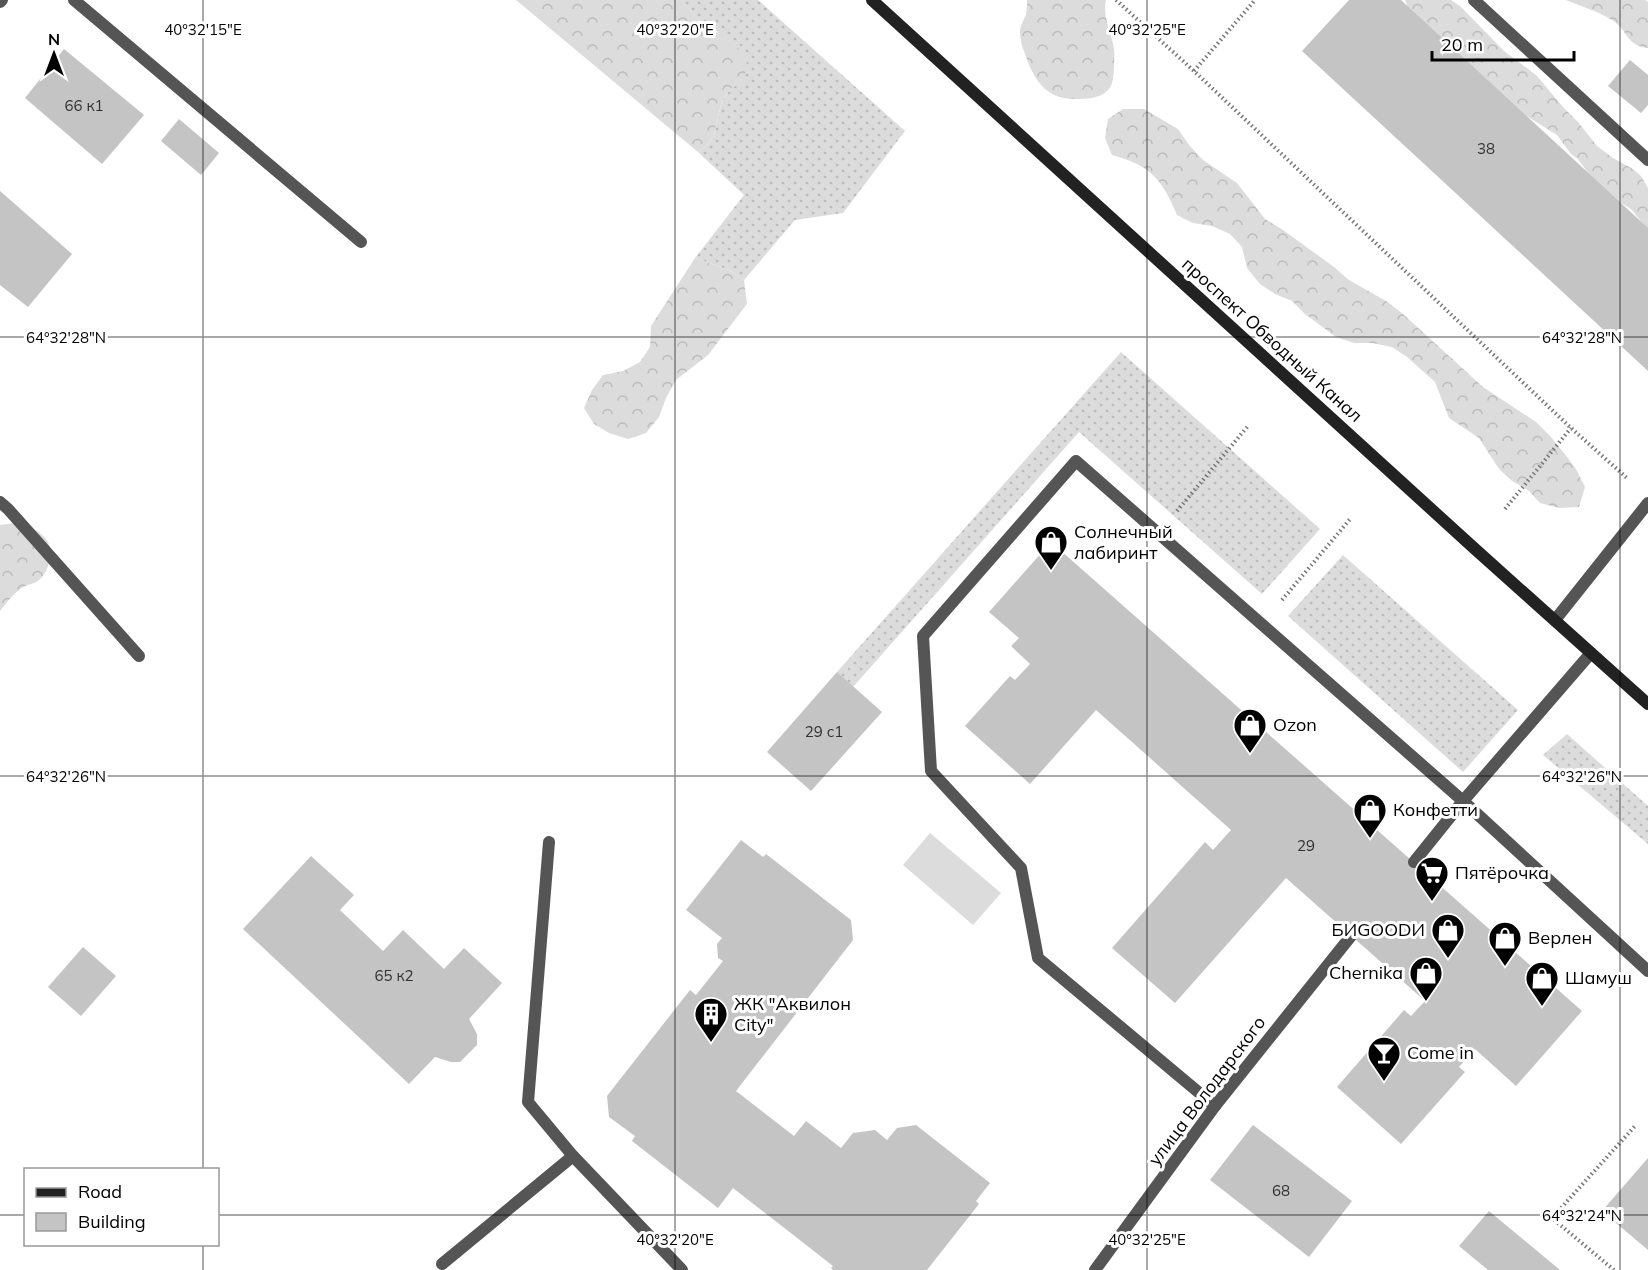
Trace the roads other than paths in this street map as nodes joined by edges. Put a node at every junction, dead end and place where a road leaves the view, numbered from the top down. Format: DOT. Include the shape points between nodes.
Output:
graph roads {
  1 [pos="74,0"];
  2 [pos="872,0"];
  3 [pos="1473,0"];
  4 [pos="1648,160"];
  5 [pos="361,242"];
  6 [pos="0,502"];
  7 [pos="1648,503"];
  8 [pos="1555,620"];
  9 [pos="1591,653"];
  10 [pos="139,656"];
  11 [pos="1648,704"];
  12 [pos="1463,801"];
  13 [pos="549,842"];
  14 [pos="1414,862"];
  15 [pos="1351,936"];
  16 [pos="1648,971"];
  17 [pos="1215,1106"];
  18 [pos="573,1156"];
  19 [pos="442,1264"];
  20 [pos="682,1270"];
  21 [pos="1095,1270"];
  1 -- 5 [label="street"];
  2 -- 8 [label="main road, проспект Обводный Канал"];
  3 -- 4 [label="street"];
  6 -- 10 [label="street"];
  7 -- 8 [label="street"];
  8 -- 9 [label="main road, проспект Обводный Канал"];
  9 -- 11 [label="main road, проспект Обводный Канал"];
  9 -- 12 [label="street"];
  12 -- 14 [label="street"];
  12 -- 16 [label="street"];
  12 -- 17 [label="street" via="1076,461 923,636 932,771 1021,868 1038,958"];
  13 -- 18 [label="street" via="528,1102"];
  15 -- 17 [label="street, улица Володарского"];
  17 -- 21 [label="street, улица Володарского"];
  18 -- 19 [label="street"];
  18 -- 20 [label="street"];
}
